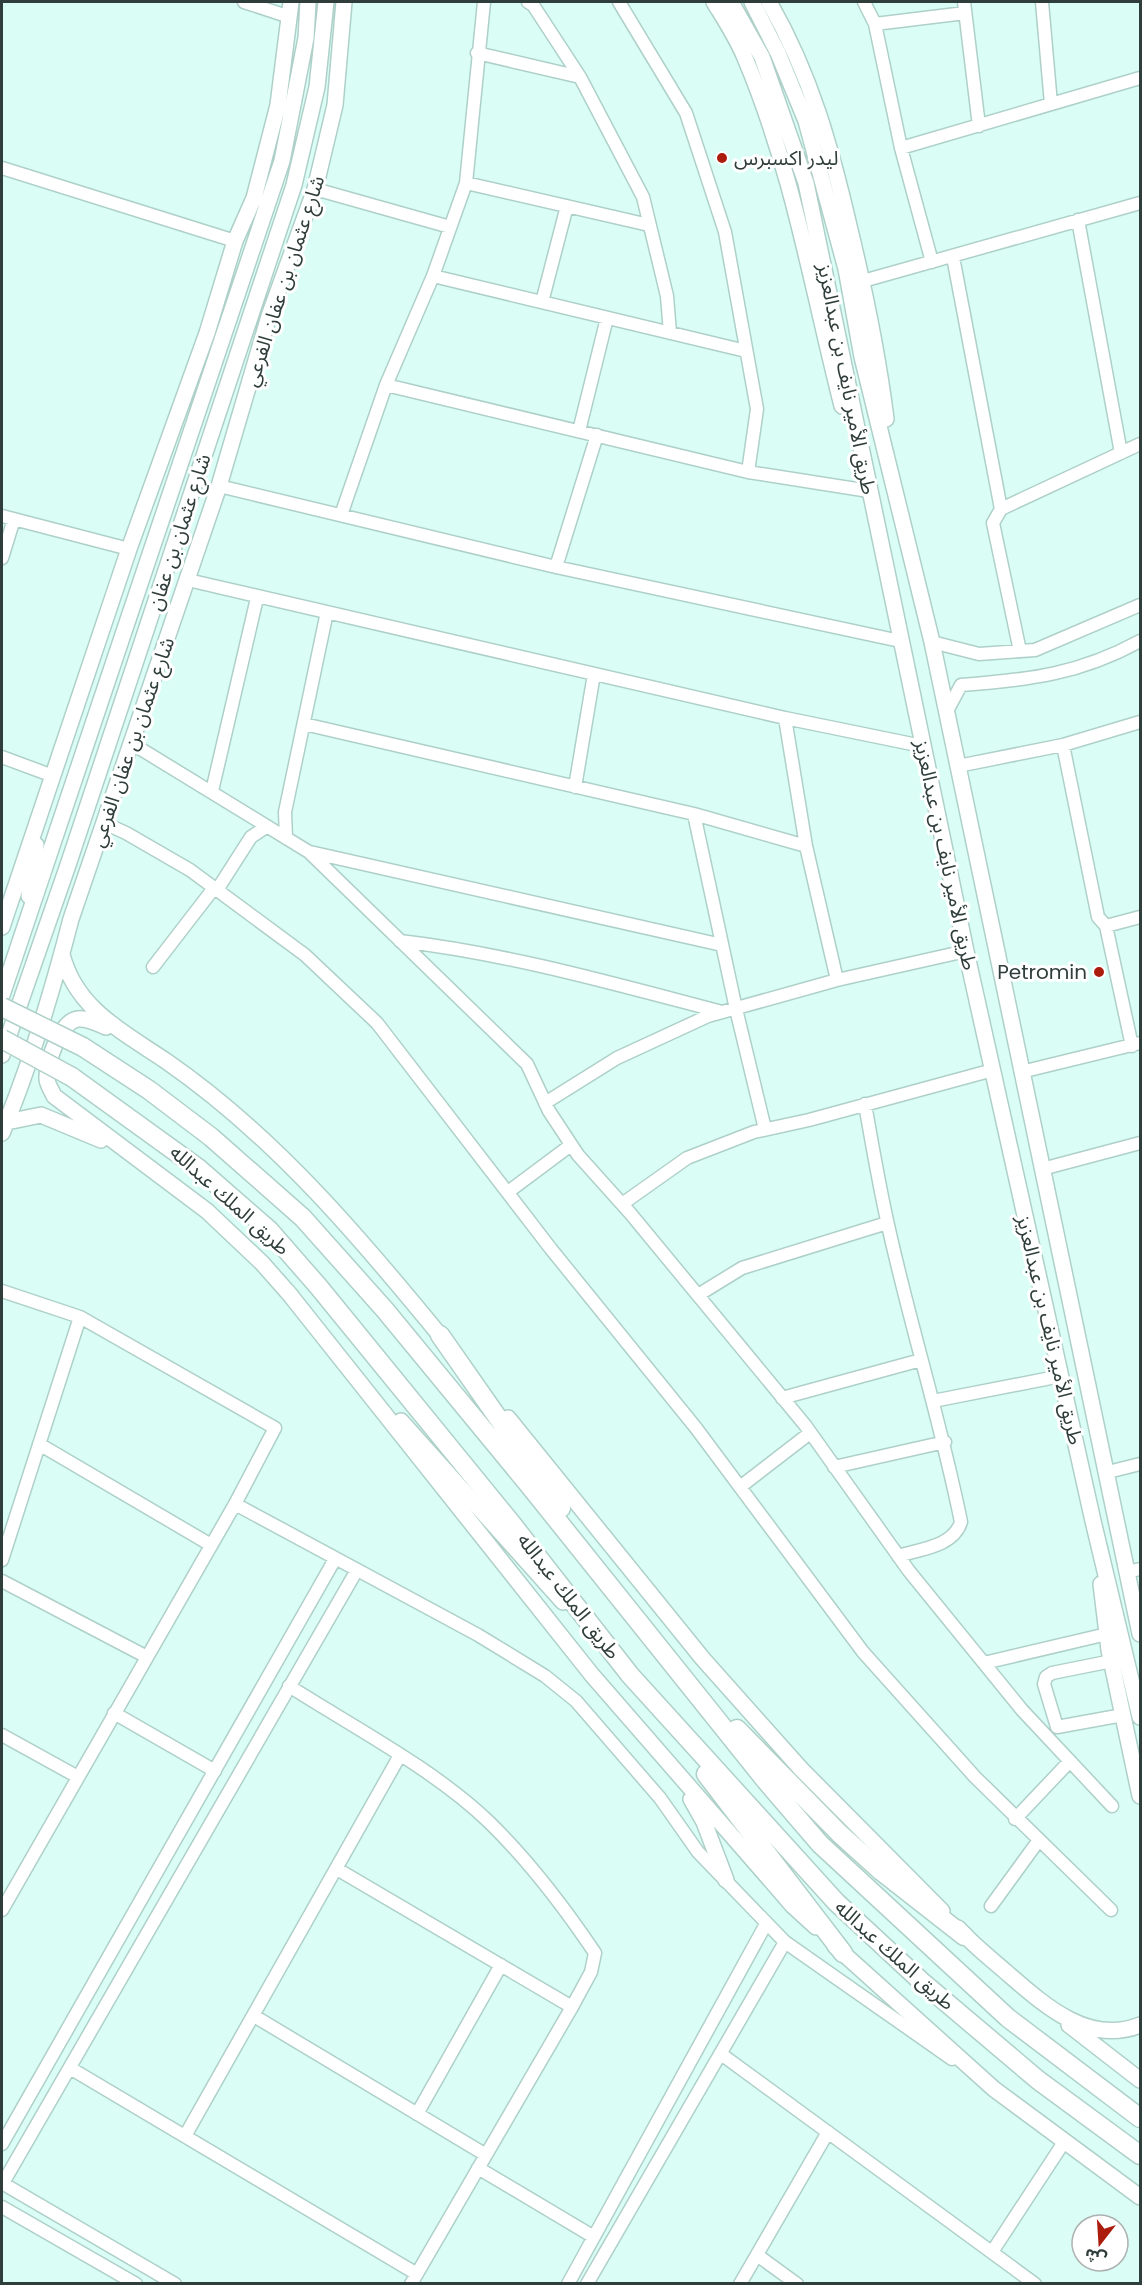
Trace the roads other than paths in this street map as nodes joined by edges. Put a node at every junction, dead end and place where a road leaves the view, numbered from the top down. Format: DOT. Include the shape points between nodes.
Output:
graph roads {
  1 [pos="244,2"];
  2 [pos="308,2"];
  3 [pos="326,2"];
  4 [pos="344,2"];
  5 [pos="484,2"];
  6 [pos="528,2"];
  7 [pos="619,2"];
  8 [pos="714,2"];
  9 [pos="731,2"];
  10 [pos="752,2"];
  11 [pos="769,2"];
  12 [pos="864,2"];
  13 [pos="1042,2"];
  14 [pos="964,7"];
  15 [pos="291,9"];
  16 [pos="875,24"];
  17 [pos="477,53"];
  18 [pos="580,77"];
  19 [pos="1140,78"];
  20 [pos="1051,104"];
  21 [pos="979,126"];
  22 [pos="901,148"];
  23 [pos="2,168"];
  24 [pos="466,183"];
  25 [pos="315,189"];
  26 [pos="1140,202"];
  27 [pos="567,206"];
  28 [pos="1078,220"];
  29 [pos="649,225"];
  30 [pos="450,227"];
  31 [pos="235,241"];
  32 [pos="952,257"];
  33 [pos="932,262"];
  34 [pos="433,276"];
  35 [pos="863,281"];
  36 [pos="542,302"];
  37 [pos="607,318"];
  38 [pos="670,333"];
  39 [pos="746,351"];
  40 [pos="386,386"];
  41 [pos="579,431"];
  42 [pos="597,435"];
  43 [pos="1140,444"];
  44 [pos="1121,453"];
  45 [pos="747,472"];
  46 [pos="177,475"];
  47 [pos="219,486"];
  48 [pos="895,487"];
  49 [pos="869,491"];
  50 [pos="1001,509"];
  51 [pos="341,515"];
  52 [pos="2,516"];
  53 [pos="14,519"];
  54 [pos="129,549"];
  55 [pos="2,558"];
  56 [pos="556,567"];
  57 [pos="188,580"];
  58 [pos="257,598"];
  59 [pos="1140,605"];
  60 [pos="327,612"];
  61 [pos="176,615"];
  62 [pos="900,641"];
  63 [pos="1140,641"];
  64 [pos="932,642"];
  65 [pos="1020,651"];
  66 [pos="594,674"];
  67 [pos="78,702"];
  68 [pos="946,713"];
  69 [pos="785,718"];
  70 [pos="1140,722"];
  71 [pos="304,724"];
  72 [pos="131,743"];
  73 [pos="1063,745"];
  74 [pos="922,746"];
  75 [pos="2,757"];
  76 [pos="958,765"];
  77 [pos="53,776"];
  78 [pos="574,787"];
  79 [pos="212,791"];
  80 [pos="41,810"];
  81 [pos="694,814"];
  82 [pos="104,823"];
  83 [pos="266,827"];
  84 [pos="286,838"];
  85 [pos="806,846"];
  86 [pos="309,852"];
  87 [pos="68,865"];
  88 [pos="216,889"];
  89 [pos="1140,917"];
  90 [pos="1106,926"];
  91 [pos="2,927"];
  92 [pos="23,934"];
  93 [pos="400,940"];
  94 [pos="722,945"];
  95 [pos="966,951"];
  96 [pos="62,954"];
  97 [pos="153,967"];
  98 [pos="837,980"];
  99 [pos="2,995"];
  100 [pos="2,1007"];
  101 [pos="729,1011"];
  102 [pos="2,1039"];
  103 [pos="1136,1045"];
  104 [pos="146,1048"];
  105 [pos="2,1055"];
  106 [pos="993,1070"];
  107 [pos="1021,1072"];
  108 [pos="545,1103"];
  109 [pos="865,1104"];
  110 [pos="4,1128"];
  111 [pos="765,1129"];
  112 [pos="1140,1143"];
  113 [pos="571,1145"];
  114 [pos="126,1151"];
  115 [pos="1042,1169"];
  116 [pos="508,1192"];
  117 [pos="622,1204"];
  118 [pos="887,1223"];
  119 [pos="2,1291"];
  120 [pos="287,1291"];
  121 [pos="698,1295"];
  122 [pos="80,1317"];
  123 [pos="440,1335"];
  124 [pos="921,1360"];
  125 [pos="1061,1376"];
  126 [pos="782,1398"];
  127 [pos="933,1401"];
  128 [pos="810,1433"];
  129 [pos="945,1442"];
  130 [pos="39,1444"];
  131 [pos="1140,1464"];
  132 [pos="834,1467"];
  133 [pos="1108,1472"];
  134 [pos="740,1487"];
  135 [pos="235,1504"];
  136 [pos="1093,1521"];
  137 [pos="211,1545"];
  138 [pos="898,1556"];
  139 [pos="335,1559"];
  140 [pos="2,1560"];
  141 [pos="357,1570"];
  142 [pos="1134,1570"];
  143 [pos="2,1581"];
  144 [pos="1132,1592"];
  145 [pos="1140,1613"];
  146 [pos="1107,1634"];
  147 [pos="1140,1634"];
  148 [pos="663,1653"];
  149 [pos="147,1657"];
  150 [pos="1112,1661"];
  151 [pos="984,1663"];
  152 [pos="630,1675"];
  153 [pos="289,1686"];
  154 [pos="114,1713"];
  155 [pos="1123,1715"];
  156 [pos="1140,1717"];
  157 [pos="2,1736"];
  158 [pos="399,1756"];
  159 [pos="1070,1761"];
  160 [pos="674,1770"];
  161 [pos="215,1771"];
  162 [pos="78,1777"];
  163 [pos="1140,1796"];
  164 [pos="1112,1806"];
  165 [pos="1015,1819"];
  166 [pos="1039,1840"];
  167 [pos="337,1869"];
  168 [pos="726,1880"];
  169 [pos="991,1906"];
  170 [pos="2,1910"];
  171 [pos="1111,1910"];
  172 [pos="766,1924"];
  173 [pos="964,1936"];
  174 [pos="786,1942"];
  175 [pos="843,1953"];
  176 [pos="501,1965"];
  177 [pos="572,2007"];
  178 [pos="1050,2010"];
  179 [pos="254,2016"];
  180 [pos="1140,2025"];
  181 [pos="722,2054"];
  182 [pos="70,2068"];
  183 [pos="1140,2080"];
  184 [pos="994,2089"];
  185 [pos="417,2114"];
  186 [pos="1140,2118"];
  187 [pos="828,2132"];
  188 [pos="185,2136"];
  189 [pos="1064,2142"];
  190 [pos="2,2144"];
  191 [pos="486,2155"];
  192 [pos="1140,2155"];
  193 [pos="478,2168"];
  194 [pos="2,2183"];
  195 [pos="1140,2197"];
  196 [pos="2,2207"];
  197 [pos="594,2236"];
  198 [pos="992,2252"];
  199 [pos="757,2255"];
  200 [pos="414,2279"];
  201 [pos="136,2283"];
  202 [pos="175,2283"];
  203 [pos="568,2283"];
  204 [pos="587,2283"];
  205 [pos="740,2283"];
  206 [pos="797,2283"];
  207 [pos="1035,2283"];
  1 -- 15 [label="street"];
  2 -- 46 [label="main road, شارع عثمان بن عفان" via="306,38 282,161"];
  3 -- 87 [label="main road, شارع عثمان بن عفان" via="317,87 294,185"];
  4 -- 25 [label="main road, شارع عثمان بن عفان الفرعي" via="335,105"];
  5 -- 17 [label="street"];
  6 -- 18 [label="street"];
  7 -- 39 [label="street" via="686,113 725,232"];
  8 -- 49 [label="main road" via="744,55 771,125 803,233 842,404"];
  9 -- 49 [label="main road, طريق الأمير نايف بن عبدالعزيز" via="762,57 806,183"];
  10 -- 48 [label="main road, طريق الأمير نايف بن عبدالعزيز" via="806,121 846,269 862,357"];
  11 -- 35 [label="main road" via="824,121"];
  12 -- 16 [label="street"];
  13 -- 20 [label="street"];
  14 -- 16 [label="street"];
  14 -- 21 [label="street"];
  15 -- 31 [label="main road" via="278,105 254,198"];
  16 -- 22 [label="street"];
  17 -- 18 [label="street"];
  17 -- 24 [label="street"];
  18 -- 29 [label="street" via="643,197"];
  19 -- 20 [label="street"];
  20 -- 21 [label="street"];
  21 -- 22 [label="street"];
  22 -- 33 [label="street"];
  23 -- 31 [label="street"];
  24 -- 27 [label="street"];
  24 -- 30 [label="street"];
  25 -- 30 [label="street"];
  25 -- 47 [label="main road, شارع عثمان بن عفان الفرعي" via="269,316"];
  26 -- 28 [label="street"];
  27 -- 29 [label="street"];
  27 -- 36 [label="street"];
  28 -- 32 [label="street"];
  28 -- 44 [label="street"];
  29 -- 38 [label="street" via="667,296"];
  30 -- 34 [label="street"];
  31 -- 54 [label="main road" via="207,333"];
  32 -- 33 [label="street"];
  32 -- 50 [label="street"];
  33 -- 35 [label="street"];
  34 -- 36 [label="street"];
  34 -- 40 [label="street"];
  35 -- 48 [label="main road"];
  36 -- 37 [label="street"];
  37 -- 38 [label="street"];
  37 -- 41 [label="street"];
  38 -- 39 [label="street"];
  39 -- 45 [label="street" via="757,409"];
  40 -- 41 [label="street"];
  40 -- 51 [label="street"];
  41 -- 42 [label="street"];
  42 -- 45 [label="street"];
  42 -- 56 [label="street"];
  43 -- 44 [label="street"];
  44 -- 50 [label="street"];
  45 -- 49 [label="street"];
  46 -- 67 [label="main road"];
  46 -- 92 [label="main road, شارع عثمان بن عفان"];
  47 -- 51 [label="street"];
  47 -- 57 [label="main road, شارع عثمان بن عفان الفرعي"];
  48 -- 64 [label="main road, طريق الأمير نايف بن عبدالعزيز"];
  49 -- 62 [label="main road, طريق الأمير نايف بن عبدالعزيز"];
  50 -- 65 [label="street" via="993,523"];
  51 -- 56 [label="street"];
  52 -- 53 [label="street"];
  53 -- 54 [label="street"];
  53 -- 55 [label="street"];
  54 -- 67 [label="main road"];
  56 -- 62 [label="street"];
  57 -- 58 [label="street"];
  57 -- 61 [label="main road, شارع عثمان بن عفان الفرعي"];
  58 -- 60 [label="street"];
  58 -- 79 [label="street"];
  59 -- 65 [label="street" via="1035,650"];
  60 -- 66 [label="street"];
  60 -- 71 [label="street"];
  61 -- 72 [label="main road, شارع عثمان بن عفان الفرعي"];
  61 -- 87 [label="main road"];
  62 -- 74 [label="main road, طريق الأمير نايف بن عبدالعزيز"];
  63 -- 68 [label="street" via="1074,670 1014,681 961,685"];
  64 -- 65 [label="street" via="979,654"];
  64 -- 68 [label="main road, طريق الأمير نايف بن عبدالعزيز"];
  66 -- 69 [label="street"];
  66 -- 78 [label="street"];
  67 -- 77 [label="main road"];
  68 -- 76 [label="main road, طريق الأمير نايف بن عبدالعزيز"];
  69 -- 74 [label="street"];
  69 -- 85 [label="street"];
  70 -- 73 [label="street"];
  71 -- 78 [label="street"];
  71 -- 84 [label="street" via="285,812"];
  72 -- 79 [label="street"];
  72 -- 82 [label="main road, شارع عثمان بن عفان الفرعي"];
  73 -- 76 [label="street"];
  73 -- 90 [label="street" via="1098,917"];
  74 -- 95 [label="main road, طريق الأمير نايف بن عبدالعزيز"];
  75 -- 77 [label="street"];
  76 -- 107 [label="main road, طريق الأمير نايف بن عبدالعزيز"];
  77 -- 80 [label="main road"];
  78 -- 81 [label="street"];
  79 -- 83 [label="street"];
  80 -- 91 [label="main road"];
  80 -- 92 [label="main road"];
  81 -- 85 [label="street"];
  81 -- 94 [label="street"];
  82 -- 88 [label="street"];
  82 -- 96 [label="main road, شارع عثمان بن عفان الفرعي"];
  83 -- 84 [label="street"];
  83 -- 88 [label="street" via="251,837"];
  84 -- 86 [label="street"];
  85 -- 98 [label="street"];
  86 -- 93 [label="street"];
  86 -- 94 [label="street"];
  87 -- 105 [label="main road, شارع عثمان بن عفان"];
  88 -- 97 [label="street"];
  88 -- 116 [label="street" via="304,955 376,1023"];
  89 -- 90 [label="street"];
  90 -- 103 [label="street"];
  92 -- 99 [label="main road, شارع عثمان بن عفان"];
  93 -- 101 [label="street" via="527,962"];
  93 -- 108 [label="street" via="527,1064"];
  94 -- 101 [label="street"];
  95 -- 98 [label="street"];
  95 -- 106 [label="main road, طريق الأمير نايف بن عبدالعزيز"];
  96 -- 104 [label="main road" via="76,990 95,1012"];
  96 -- 110 [label="main road, شارع عثمان بن عفان الفرعي"];
  98 -- 101 [label="street"];
  100 -- 148 [label="highway, طريق الملك عبدالله, bridge" via="83,1047 149,1090 212,1137 303,1218 385,1310"];
  101 -- 108 [label="street" via="708,1016 616,1058"];
  101 -- 111 [label="street"];
  102 -- 152 [label="highway, طريق الملك عبدالله, bridge" via="72,1077 139,1123 269,1230 490,1496"];
  103 -- 107 [label="street"];
  104 -- 114 [label="main road" via="93,1021 76,1019 64,1027 53,1051 47,1080 54,1096"];
  104 -- 123 [label="main road" via="204,1088 277,1154 329,1205"];
  106 -- 109 [label="street"];
  106 -- 125 [label="main road, طريق الأمير نايف بن عبدالعزيز"];
  107 -- 115 [label="main road, طريق الأمير نايف بن عبدالعزيز"];
  108 -- 113 [label="street"];
  109 -- 111 [label="street"];
  109 -- 118 [label="street"];
  110 -- 114 [label="main road" via="41,1115"];
  111 -- 117 [label="street" via="687,1158"];
  112 -- 115 [label="street"];
  113 -- 116 [label="street"];
  113 -- 117 [label="street"];
  114 -- 120 [label="main road" via="207,1211"];
  115 -- 133 [label="main road, طريق الأمير نايف بن عبدالعزيز"];
  116 -- 134 [label="street"];
  117 -- 121 [label="street"];
  118 -- 121 [label="street" via="742,1268"];
  118 -- 124 [label="street"];
  119 -- 122 [label="street"];
  120 -- 152 [label="main road"];
  120 -- 160 [label="main road" via="584,1666"];
  121 -- 126 [label="street"];
  122 -- 130 [label="street"];
  122 -- 135 [label="street" via="275,1428"];
  123 -- 148 [label="highway"];
  123 -- 173 [label="main road" via="703,1659 801,1769"];
  124 -- 126 [label="street"];
  124 -- 127 [label="street"];
  125 -- 127 [label="street"];
  125 -- 136 [label="main road, طريق الأمير نايف بن عبدالعزيز"];
  126 -- 128 [label="street"];
  127 -- 129 [label="street"];
  128 -- 132 [label="street"];
  128 -- 134 [label="street"];
  129 -- 132 [label="street"];
  129 -- 138 [label="street" via="961,1522 957,1533 946,1542"];
  130 -- 137 [label="street"];
  130 -- 140 [label="street"];
  131 -- 133 [label="street"];
  132 -- 138 [label="street"];
  133 -- 142 [label="main road, طريق الأمير نايف بن عبدالعزيز"];
  134 -- 165 [label="street" via="863,1652"];
  135 -- 137 [label="street"];
  135 -- 139 [label="street"];
  136 -- 146 [label="main road"];
  136 -- 156 [label="main road, طريق الأمير نايف بن عبدالعزيز"];
  137 -- 149 [label="street"];
  138 -- 151 [label="street"];
  139 -- 141 [label="street"];
  139 -- 161 [label="street"];
  141 -- 153 [label="street"];
  141 -- 168 [label="street" via="478,1635 545,1676 576,1701 660,1798 698,1852"];
  142 -- 144 [label="main road, طريق الأمير نايف بن عبدالعزيز"];
  143 -- 149 [label="street"];
  144 -- 145 [label="main road"];
  144 -- 147 [label="main road, طريق الأمير نايف بن عبدالعزيز"];
  146 -- 150 [label="main road"];
  146 -- 151 [label="street"];
  148 -- 173 [label="highway" via="840,1834"];
  148 -- 186 [label="highway, طريق الملك عبدالله" via="820,1844 1008,2018"];
  149 -- 154 [label="street"];
  150 -- 155 [label="main road"];
  150 -- 155 [label="street" via="1052,1673 1044,1684 1057,1727"];
  151 -- 159 [label="street"];
  152 -- 175 [label="highway"];
  152 -- 192 [label="highway, طريق الملك عبدالله" via="845,1910 921,1981 1038,2080"];
  153 -- 158 [label="street"];
  153 -- 182 [label="street"];
  154 -- 161 [label="street"];
  154 -- 162 [label="street"];
  155 -- 163 [label="main road"];
  157 -- 162 [label="street"];
  158 -- 167 [label="street"];
  158 -- 177 [label="street" via="437,1780 488,1822 563,1906 595,1953 591,1972"];
  159 -- 164 [label="street"];
  159 -- 165 [label="street"];
  160 -- 168 [label="main road" via="704,1822"];
  160 -- 175 [label="main road" via="793,1906"];
  161 -- 190 [label="street"];
  162 -- 170 [label="street"];
  165 -- 166 [label="street"];
  166 -- 169 [label="street"];
  166 -- 171 [label="street"];
  167 -- 176 [label="street"];
  167 -- 179 [label="street"];
  168 -- 172 [label="street"];
  172 -- 174 [label="street"];
  172 -- 197 [label="street"];
  173 -- 178 [label="main road"];
  174 -- 181 [label="street"];
  174 -- 184 [label="street"];
  175 -- 184 [label="main road"];
  176 -- 177 [label="street"];
  176 -- 185 [label="street"];
  177 -- 191 [label="street"];
  178 -- 180 [label="main road" via="1105,2032"];
  178 -- 183 [label="main road"];
  179 -- 185 [label="street"];
  179 -- 188 [label="street"];
  181 -- 187 [label="street"];
  181 -- 204 [label="street"];
  182 -- 188 [label="street"];
  182 -- 194 [label="street"];
  184 -- 189 [label="main road"];
  185 -- 191 [label="street"];
  187 -- 198 [label="street"];
  187 -- 199 [label="street"];
  188 -- 200 [label="street"];
  189 -- 195 [label="main road"];
  189 -- 198 [label="street"];
  191 -- 193 [label="street"];
  193 -- 197 [label="street"];
  193 -- 200 [label="street"];
  194 -- 202 [label="street"];
  196 -- 201 [label="street"];
  197 -- 203 [label="street"];
  198 -- 207 [label="street"];
  199 -- 205 [label="street"];
  199 -- 206 [label="street"];
}
